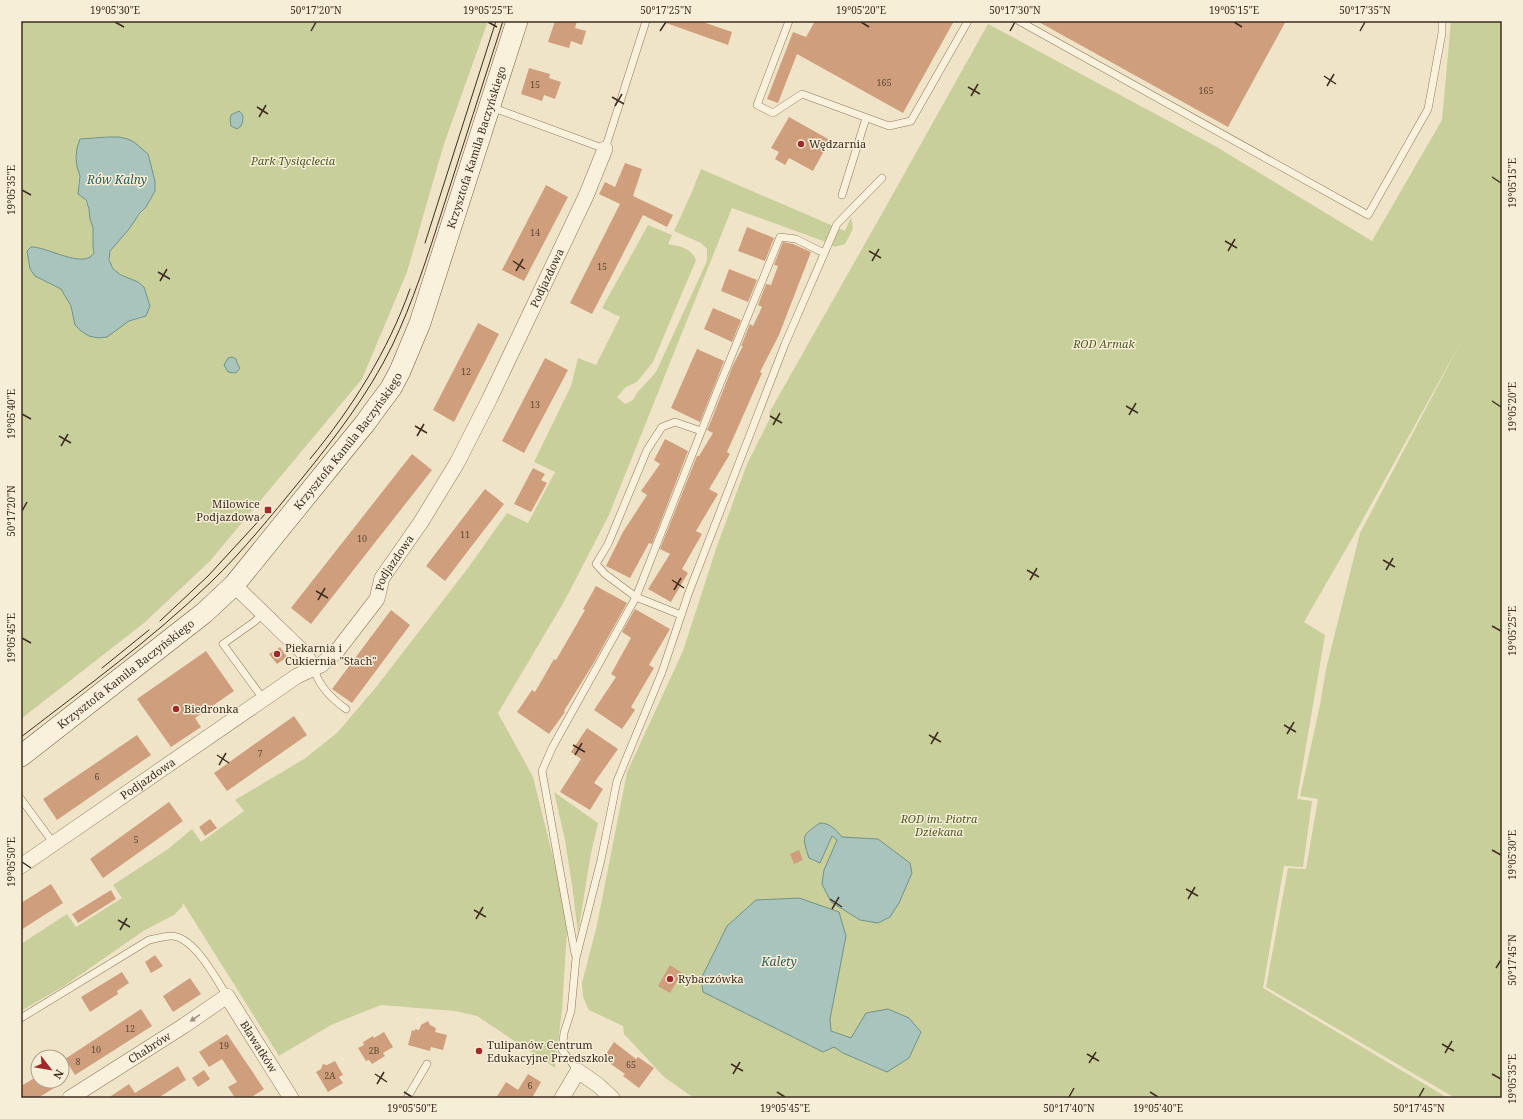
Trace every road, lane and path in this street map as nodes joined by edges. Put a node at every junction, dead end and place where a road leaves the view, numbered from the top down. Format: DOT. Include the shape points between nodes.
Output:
graph roads {
  1 [pos="517,21"];
  2 [pos="646,21"];
  3 [pos="789,21"];
  4 [pos="968,21"];
  5 [pos="1019,21"];
  6 [pos="1442,21"];
  7 [pos="490,107"];
  8 [pos="866,118"];
  9 [pos="605,149"];
  10 [pos="882,178"];
  11 [pos="842,195"];
  12 [pos="824,253"];
  13 [pos="701,431"];
  14 [pos="234,585"];
  15 [pos="636,597"];
  16 [pos="264,613"];
  17 [pos="682,615"];
  18 [pos="314,668"];
  19 [pos="264,701"];
  20 [pos="346,710"];
  21 [pos="21,756"];
  22 [pos="21,799"];
  23 [pos="54,844"];
  24 [pos="21,866"];
  25 [pos="576,958"];
  26 [pos="227,996"];
  27 [pos="21,1018"];
  28 [pos="427,1064"];
  29 [pos="578,1071"];
  30 [pos="70,1098"];
  31 [pos="291,1098"];
  32 [pos="407,1098"];
  33 [pos="562,1098"];
  34 [pos="612,1098"];
  1 -- 7 [label="street, Krzysztofa Kamila Baczyńskiego"];
  2 -- 9 [label="lane"];
  3 -- 8 [label="lane" via="757,105 773,113 802,94"];
  4 -- 8 [label="lane" via="910,121 889,126"];
  5 -- 6 [label="lane" via="1368,215 1428,109"];
  7 -- 9 [label="lane"];
  7 -- 14 [label="street, Krzysztofa Kamila Baczyńskiego" via="420,323 391,388"];
  8 -- 11 [label="lane"];
  9 -- 18 [label="street, Podjazdowa" via="586,196 457,463 421,522 382,578 377,599 338,652"];
  10 -- 12 [label="lane" via="837,224"];
  12 -- 13 [label="lane" via="796,239 780,237"];
  12 -- 17 [label="lane" via="761,404"];
  13 -- 15 [label="lane"];
  13 -- 15 [label="lane" via="674,422 662,427 647,450 608,544 596,564 604,574"];
  14 -- 16 [label="street"];
  14 -- 21 [label="street, Krzysztofa Kamila Baczyńskiego" via="204,613"];
  15 -- 17 [label="lane"];
  15 -- 25 [label="lane" via="552,748 542,771"];
  16 -- 18 [label="street" via="304,653"];
  16 -- 19 [label="lane" via="223,644"];
  17 -- 25 [label="lane" via="662,672 617,781"];
  18 -- 19 [label="street, Podjazdowa" via="298,676"];
  18 -- 20 [label="lane" via="319,683"];
  19 -- 23 [label="street, Podjazdowa"];
  22 -- 23 [label="lane"];
  23 -- 24 [label="street, Podjazdowa"];
  25 -- 29 [label="lane" via="571,1011 562,1050"];
  26 -- 27 [label="lane" via="195,949 185,941 172,936 149,940"];
  26 -- 30 [label="street, Chabrów, one-way"];
  26 -- 31 [label="street, Bławatków"];
  28 -- 32 [label="lane"];
  29 -- 33 [label="street"];
  29 -- 34 [label="street"];
}
